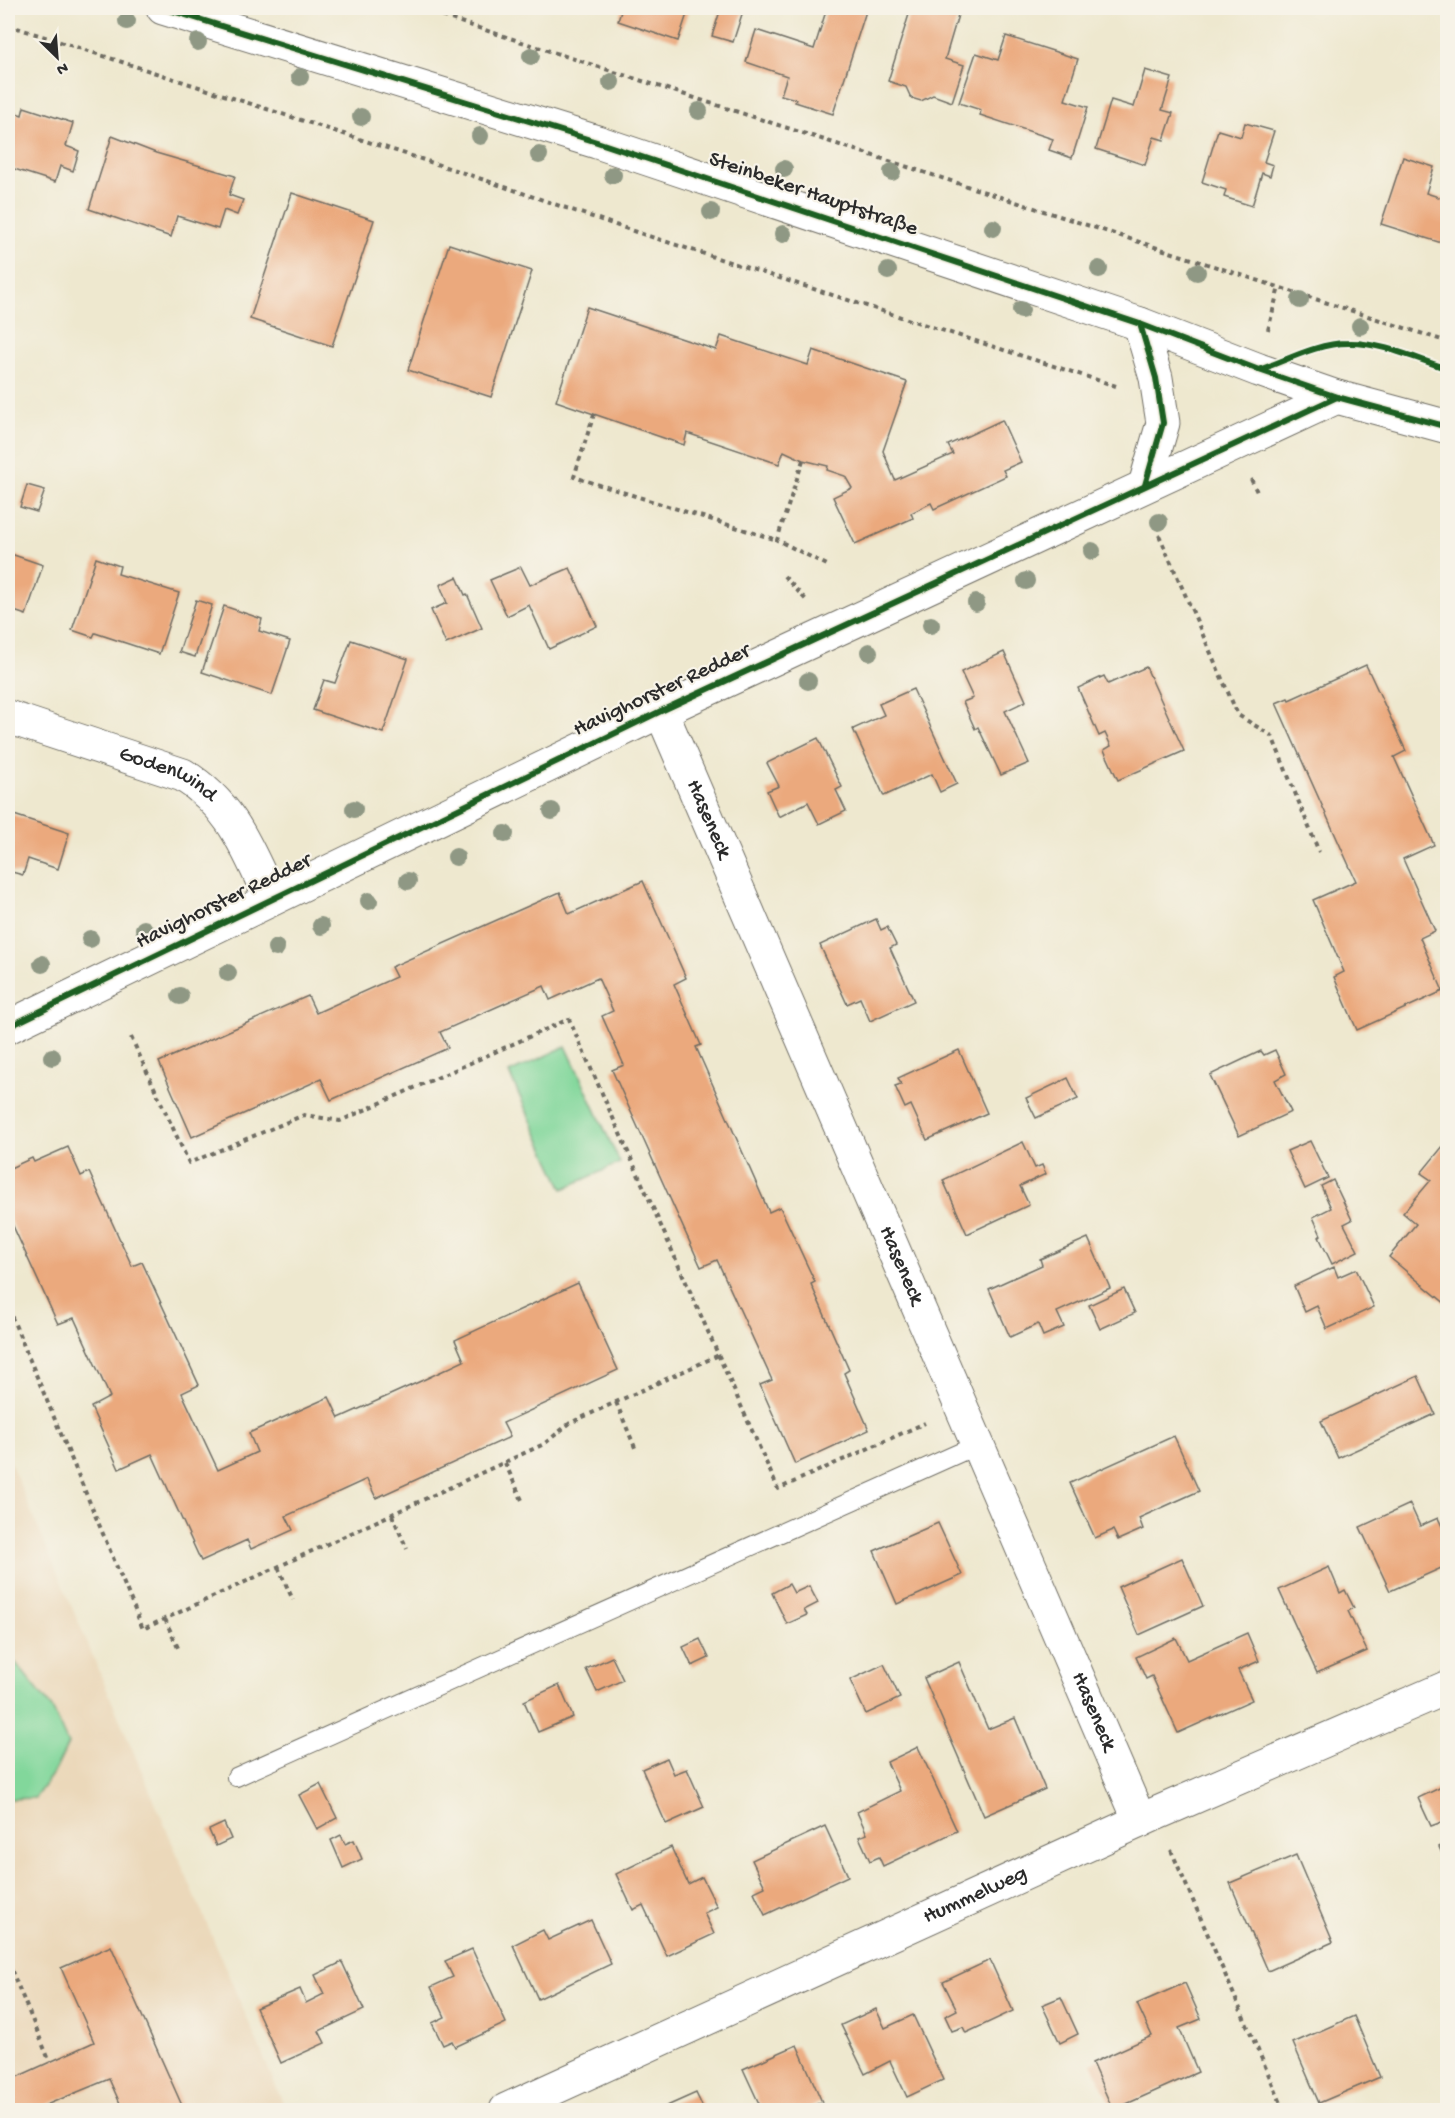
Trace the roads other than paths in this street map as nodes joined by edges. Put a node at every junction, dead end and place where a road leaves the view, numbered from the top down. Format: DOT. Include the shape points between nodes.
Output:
graph roads {
  1 [pos="163,8"];
  2 [pos="1140,324"];
  3 [pos="1337,397"];
  4 [pos="1448,427"];
  5 [pos="1145,485"];
  6 [pos="661,711"];
  7 [pos="8,717"];
  8 [pos="271,899"];
  9 [pos="8,1027"];
  10 [pos="978,1445"];
  11 [pos="1448,1687"];
  12 [pos="236,1777"];
  13 [pos="1147,1817"];
  14 [pos="506,2110"];
  1 -- 2 [label="street, Steinbeker Hauptstraße" via="597,142"];
  2 -- 3 [label="street, Steinbeker Hauptstraße"];
  2 -- 5 [label="street" via="1161,398 1163,423"];
  3 -- 4 [label="street, Steinbeker Hauptstraße"];
  3 -- 5 [label="street, Havighorster Redder"];
  5 -- 6 [label="street, Havighorster Redder"];
  6 -- 8 [label="street, Havighorster Redder"];
  6 -- 10 [label="street, Haseneck"];
  7 -- 8 [label="street, Godenwind" via="183,775 201,786 240,833"];
  8 -- 9 [label="street, Havighorster Redder"];
  10 -- 12 [label="lane"];
  10 -- 13 [label="street, Haseneck"];
  11 -- 13 [label="street, Hummelweg"];
  13 -- 14 [label="street, Hummelweg"];
}
